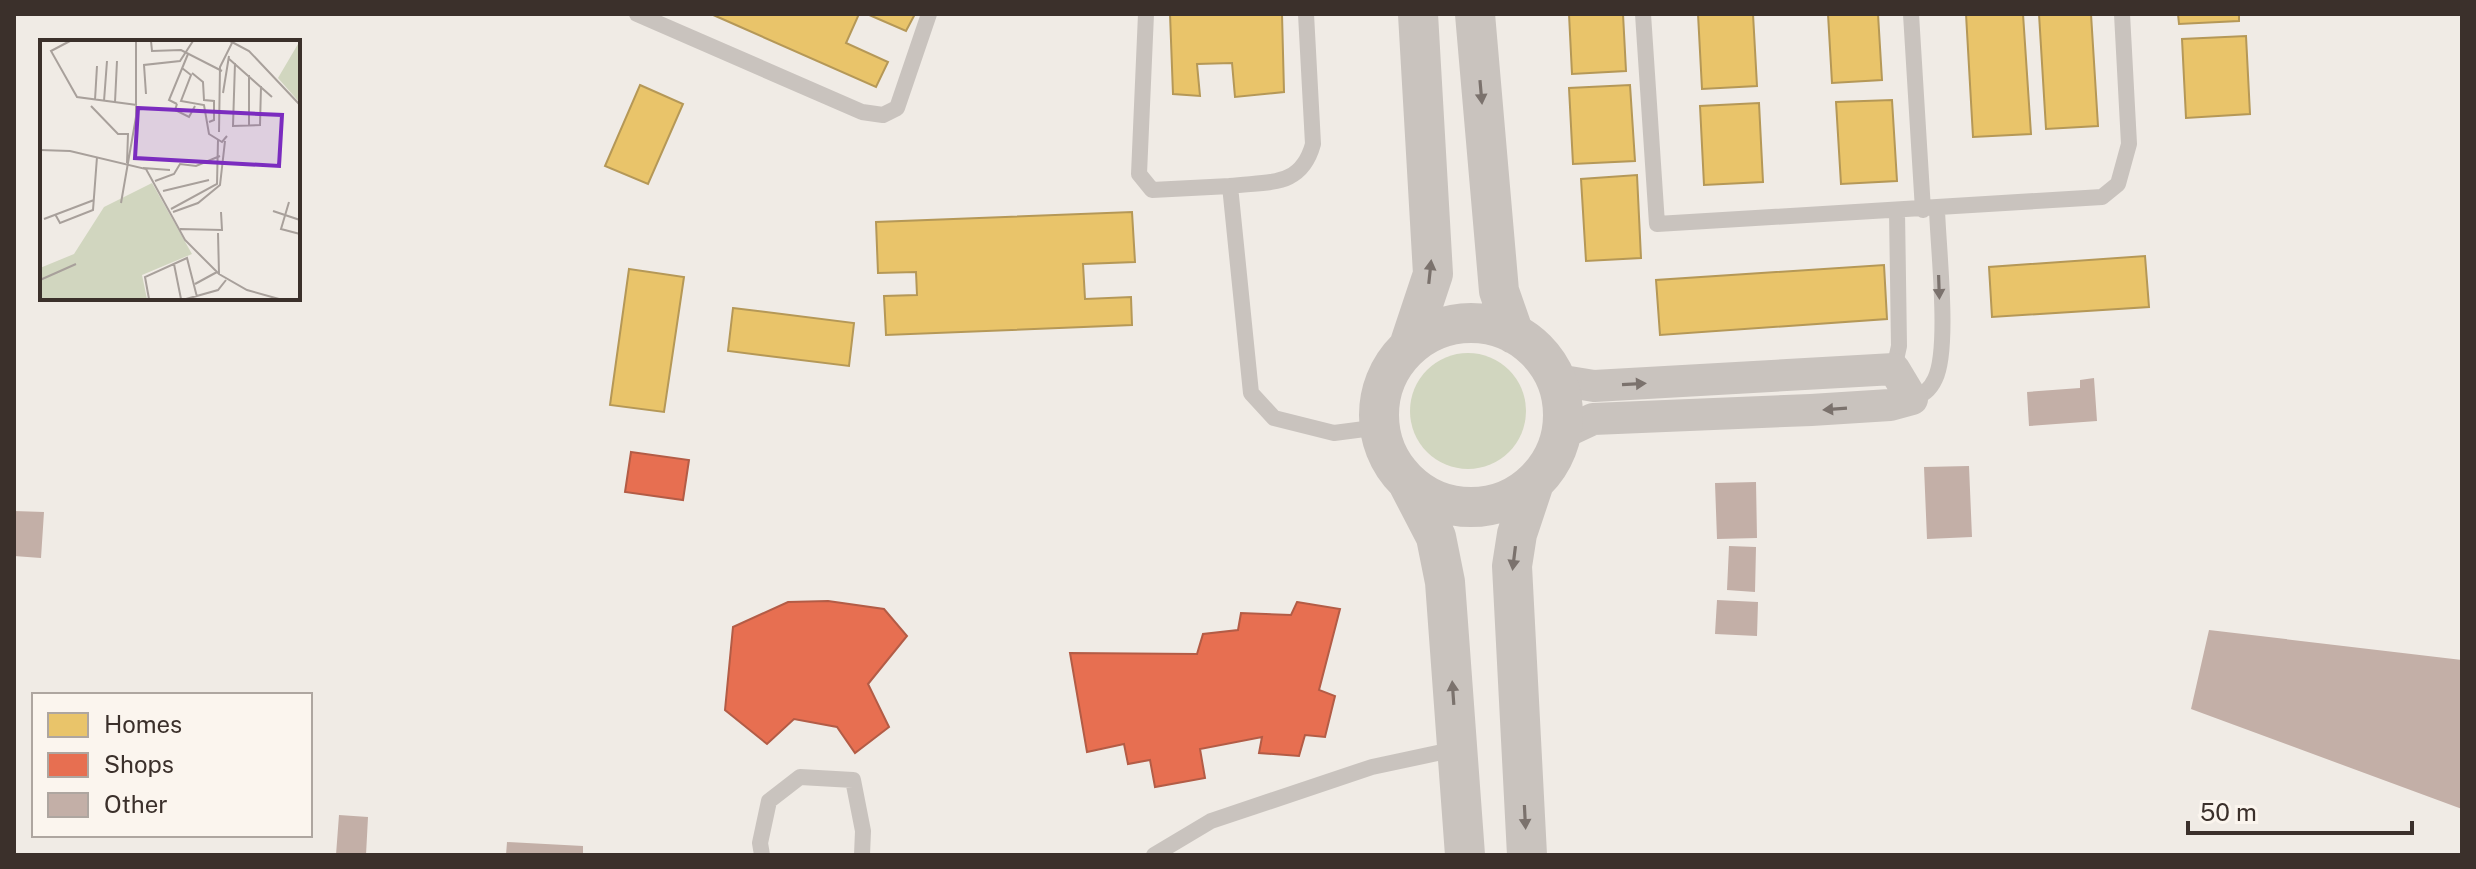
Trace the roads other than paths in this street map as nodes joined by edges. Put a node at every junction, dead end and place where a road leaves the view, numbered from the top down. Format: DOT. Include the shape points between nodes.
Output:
graph roads {
  1 [pos="637,14"];
  2 [pos="929,14"];
  3 [pos="1146,14"];
  4 [pos="1306,14"];
  5 [pos="1418,14"];
  6 [pos="1475,14"];
  7 [pos="1643,14"];
  8 [pos="1911,14"];
  9 [pos="2122,14"];
  10 [pos="1230,186"];
  11 [pos="1930,209"];
  12 [pos="1897,211"];
  13 [pos="1514,334"];
  14 [pos="1409,346"];
  15 [pos="1894,369"];
  16 [pos="1557,380"];
  17 [pos="1912,399"];
  18 [pos="1380,427"];
  19 [pos="1561,434"];
  20 [pos="1534,483"];
  21 [pos="1409,485"];
  22 [pos="1457,749"];
  23 [pos="762,855"];
  24 [pos="862,855"];
  25 [pos="1154,855"];
  26 [pos="1465,855"];
  27 [pos="1527,855"];
  1 -- 2 [label="lane" via="862,112 883,115 897,108"];
  3 -- 10 [label="lane" via="1139,174 1152,190"];
  4 -- 10 [label="lane" via="1313,144 1308,164 1294,177"];
  14 -- 5 [label="street, one-way" via="1433,274"];
  6 -- 13 [label="street, one-way" via="1499,291"];
  7 -- 12 [label="lane" via="1657,224"];
  8 -- 11 [label="lane"];
  9 -- 11 [label="lane" via="2129,144 2118,184 2102,197 2082,201"];
  10 -- 18 [label="lane" via="1251,393 1274,418 1334,433"];
  11 -- 12 [label="lane"];
  11 -- 17 [label="lane, one-way" via="1941,355 1935,379 1925,394"];
  12 -- 15 [label="lane" via="1899,346"];
  13 -- 14 [label="street" via="1478,324 1453,326"];
  13 -- 16 [label="street" via="1541,355"];
  14 -- 18 [label="street" via="1385,377 1377,416"];
  16 -- 15 [label="street, one-way" via="1594,386"];
  15 -- 17 [label="street"];
  16 -- 19 [label="street" via="1564,404"];
  17 -- 19 [label="street, one-way" via="1811,410 1593,419"];
  18 -- 21 [label="street" via="1386,454"];
  19 -- 20 [label="street" via="1554,455"];
  20 -- 21 [label="street" via="1494,505 1469,507 1449,506"];
  20 -- 27 [label="street, one-way" via="1512,566"];
  22 -- 21 [label="street, one-way" via="1445,582 1436,537"];
  22 -- 25 [label="lane" via="1372,767 1211,821"];
  22 -- 26 [label="street"];
  23 -- 24 [label="lane" via="769,801 800,777 853,780"];
}
